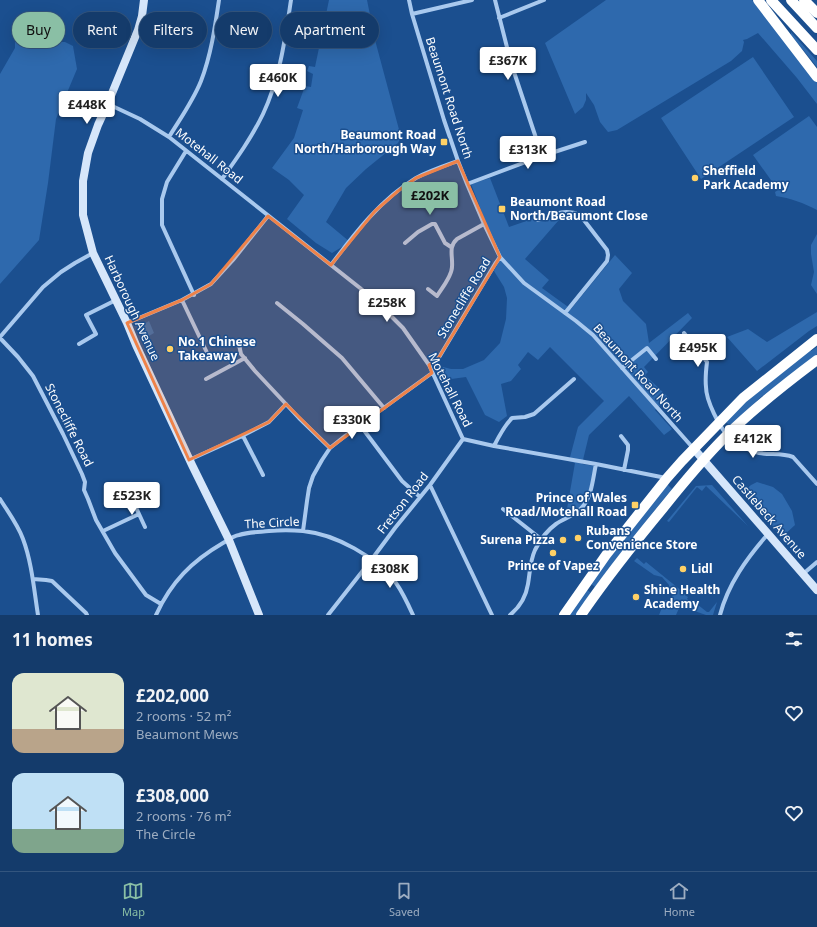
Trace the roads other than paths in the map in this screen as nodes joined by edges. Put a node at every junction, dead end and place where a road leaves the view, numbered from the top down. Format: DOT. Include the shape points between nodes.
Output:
graph roads {
  1 [pos="144,0"];
  2 [pos="219,0"];
  3 [pos="291,0"];
  4 [pos="409,0"];
  5 [pos="472,0"];
  6 [pos="494,0"];
  7 [pos="544,0"];
  8 [pos="758,0"];
  9 [pos="771,0"];
  10 [pos="791,0"];
  11 [pos="804,0"];
  12 [pos="817,13"];
  13 [pos="412,14"];
  14 [pos="499,18"];
  15 [pos="817,28"];
  16 [pos="817,50"];
  17 [pos="817,77"];
  18 [pos="108,103"];
  19 [pos="169,137"];
  20 [pos="585,142"];
  21 [pos="186,151"];
  22 [pos="542,156"];
  23 [pos="458,160"];
  24 [pos="222,178"];
  25 [pos="467,184"];
  26 [pos="268,216"];
  27 [pos="538,220"];
  28 [pos="484,224"];
  29 [pos="405,244"];
  30 [pos="451,247"];
  31 [pos="93,253"];
  32 [pos="500,257"];
  33 [pos="331,265"];
  34 [pos="428,289"];
  35 [pos="194,295"];
  36 [pos="116,300"];
  37 [pos="182,300"];
  38 [pos="276,304"];
  39 [pos="564,313"];
  40 [pos="127,324"];
  41 [pos="684,333"];
  42 [pos="0,338"];
  43 [pos="817,339"];
  44 [pos="238,340"];
  45 [pos="79,344"];
  46 [pos="245,358"];
  47 [pos="656,358"];
  48 [pos="210,359"];
  49 [pos="817,360"];
  50 [pos="429,365"];
  51 [pos="622,368"];
  52 [pos="432,373"];
  53 [pos="206,379"];
  54 [pos="574,379"];
  55 [pos="286,404"];
  56 [pos="384,408"];
  57 [pos="719,422"];
  58 [pos="360,425"];
  59 [pos="727,435"];
  60 [pos="243,436"];
  61 [pos="621,436"];
  62 [pos="463,439"];
  63 [pos="494,446"];
  64 [pos="330,448"];
  65 [pos="694,449"];
  66 [pos="189,460"];
  67 [pos="703,460"];
  68 [pos="596,464"];
  69 [pos="624,470"];
  70 [pos="263,475"];
  71 [pos="667,478"];
  72 [pos="817,484"];
  73 [pos="430,485"];
  74 [pos="420,497"];
  75 [pos="0,499"];
  76 [pos="132,499"];
  77 [pos="503,509"];
  78 [pos="139,514"];
  79 [pos="145,527"];
  80 [pos="102,531"];
  81 [pos="303,531"];
  82 [pos="768,534"];
  83 [pos="541,539"];
  84 [pos="229,540"];
  85 [pos="372,559"];
  86 [pos="817,562"];
  87 [pos="803,574"];
  88 [pos="33,579"];
  89 [pos="817,590"];
  90 [pos="161,604"];
  91 [pos="38,615"];
  92 [pos="87,615"];
  93 [pos="156,615"];
  94 [pos="260,615"];
  95 [pos="328,615"];
  96 [pos="413,615"];
  97 [pos="492,615"];
  98 [pos="510,615"];
  99 [pos="564,615"];
  100 [pos="581,615"];
  101 [pos="720,615"];
  1 -- 18 [label="street, Harborough Avenue" via="138,30"];
  2 -- 19 [label="street" via="209,57 201,81"];
  3 -- 24 [label="street" via="283,53 264,113"];
  4 -- 13 [label="street, Beaumont Road North"];
  5 -- 13 [label="street"];
  6 -- 14 [label="street"];
  7 -- 14 [label="street"];
  8 -- 17 [label="highway"];
  9 -- 16 [label="highway"];
  10 -- 15 [label="highway"];
  11 -- 12 [label="highway"];
  13 -- 23 [label="street, Beaumont Road North"];
  14 -- 22 [label="street"];
  18 -- 19 [label="street, Motehall Road"];
  18 -- 31 [label="street, Harborough Avenue" via="88,153 82,181 83,215"];
  19 -- 21 [label="street, Motehall Road"];
  20 -- 22 [label="street"];
  21 -- 24 [label="street, Motehall Road"];
  21 -- 35 [label="street" via="167,182 162,199 162,225"];
  22 -- 25 [label="street"];
  23 -- 25 [label="street, Beaumont Road North"];
  23 -- 33 [label="street" via="416,178 398,191 375,211"];
  24 -- 26 [label="street, Motehall Road"];
  25 -- 28 [label="street, Beaumont Road North"];
  26 -- 33 [label="street, Motehall Road"];
  26 -- 35 [label="street" via="221,274"];
  27 -- 39 [label="street" via="559,212 574,212 580,215 607,250 606,261"];
  28 -- 30 [label="street" via="457,239"];
  28 -- 32 [label="street, Beaumont Road North"];
  29 -- 30 [label="street" via="418,232 435,224 445,243"];
  30 -- 34 [label="street" via="450,274 437,296"];
  31 -- 36 [label="street, Harborough Avenue"];
  31 -- 42 [label="street" via="61,272 43,287"];
  32 -- 39 [label="street, Beaumont Road North" via="524,283"];
  32 -- 50 [label="street, Stonecliffe Road" via="438,359"];
  33 -- 50 [label="street, Motehall Road" via="403,328"];
  35 -- 37 [label="street"];
  36 -- 40 [label="street, Harborough Avenue"];
  36 -- 45 [label="street" via="86,315 96,334"];
  37 -- 40 [label="street"];
  37 -- 48 [label="street"];
  38 -- 56 [label="street" via="304,324 342,358"];
  39 -- 51 [label="street, Beaumont Road North" via="593,335"];
  40 -- 66 [label="street, Harborough Avenue"];
  41 -- 57 [label="street" via="707,362 706,388"];
  42 -- 80 [label="street, Stonecliffe Road" via="33,376 82,474 84,490"];
  43 -- 57 [label="highway" via="742,398"];
  44 -- 46 [label="street"];
  46 -- 53 [label="street"];
  46 -- 55 [label="street"];
  47 -- 51 [label="street" via="647,348"];
  49 -- 59 [label="highway" via="757,407"];
  50 -- 52 [label="street, Motehall Road"];
  51 -- 65 [label="street, Beaumont Road North"];
  52 -- 56 [label="street"];
  52 -- 62 [label="street, Motehall Road"];
  54 -- 63 [label="street" via="534,414 512,418 507,422"];
  55 -- 60 [label="street" via="269,422"];
  55 -- 64 [label="street"];
  56 -- 58 [label="street"];
  57 -- 59 [label="street"];
  57 -- 65 [label="highway"];
  58 -- 64 [label="street"];
  58 -- 74 [label="street" via="402,481"];
  59 -- 67 [label="highway"];
  59 -- 72 [label="street" via="746,448 793,457"];
  60 -- 66 [label="street"];
  60 -- 70 [label="street"];
  61 -- 69 [label="street" via="628,445"];
  62 -- 63 [label="street, Motehall Road"];
  62 -- 73 [label="street, Fretson Road"];
  63 -- 68 [label="street, Motehall Road"];
  64 -- 81 [label="street" via="313,476"];
  65 -- 67 [label="street, Castlebeck Avenue"];
  65 -- 71 [label="highway"];
  66 -- 84 [label="street, Harborough Avenue"];
  67 -- 82 [label="street, Castlebeck Avenue"];
  67 -- 100 [label="highway" via="618,564"];
  68 -- 69 [label="street, Motehall Road"];
  68 -- 83 [label="street" via="588,498 583,507 548,530"];
  69 -- 71 [label="street, Motehall Road"];
  71 -- 99 [label="highway" via="606,555"];
  73 -- 74 [label="street, Fretson Road"];
  73 -- 97 [label="street"];
  74 -- 85 [label="street, Fretson Road"];
  75 -- 88 [label="street" via="23,540"];
  76 -- 78 [label="street"];
  77 -- 83 [label="street"];
  78 -- 79 [label="street"];
  78 -- 80 [label="street"];
  80 -- 90 [label="street, Stonecliffe Road" via="146,595"];
  81 -- 84 [label="street, The Circle" via="254,532 240,534"];
  81 -- 85 [label="street, The Circle" via="330,537"];
  82 -- 87 [label="street, Castlebeck Avenue"];
  82 -- 101 [label="street" via="742,567 731,586"];
  83 -- 98 [label="street" via="532,557 528,585 521,604"];
  84 -- 90 [label="street, The Circle" via="185,570"];
  84 -- 94 [label="street, Harborough Avenue"];
  85 -- 95 [label="street, Fretson Road"];
  85 -- 96 [label="street, The Circle" via="396,582"];
  86 -- 87 [label="street"];
  87 -- 89 [label="street, Castlebeck Avenue"];
  88 -- 91 [label="street"];
  88 -- 92 [label="street" via="52,581"];
  90 -- 93 [label="street, The Circle"];
}
